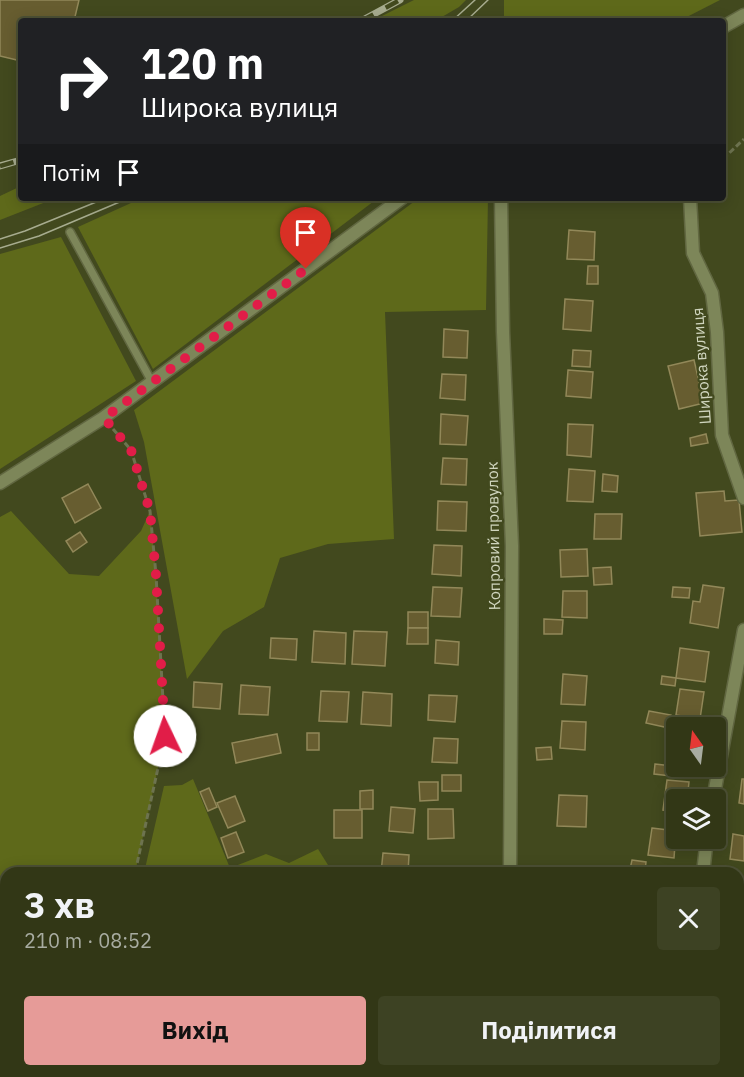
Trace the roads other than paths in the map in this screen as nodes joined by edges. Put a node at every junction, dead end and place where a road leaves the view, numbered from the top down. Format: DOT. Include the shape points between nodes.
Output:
graph roads {
  1 [pos="744,15"];
  2 [pos="726,25"];
  3 [pos="398,201"];
  4 [pos="501,201"];
  5 [pos="690,201"];
  6 [pos="70,232"];
  7 [pos="152,382"];
  8 [pos="0,483"];
  9 [pos="744,498"];
  10 [pos="744,630"];
  11 [pos="715,789"];
  12 [pos="706,849"];
  13 [pos="510,867"];
  14 [pos="704,867"];
  1 -- 2 [label="street"];
  3 -- 7 [label="street"];
  4 -- 13 [label="street, Копровий провулок" via="512,546"];
  5 -- 9 [label="street, Широка вулиця" via="693,253 712,293 722,435"];
  6 -- 7 [label="lane"];
  7 -- 8 [label="street" via="104,418"];
  10 -- 11 [label="street"];
  12 -- 14 [label="street"];
}
